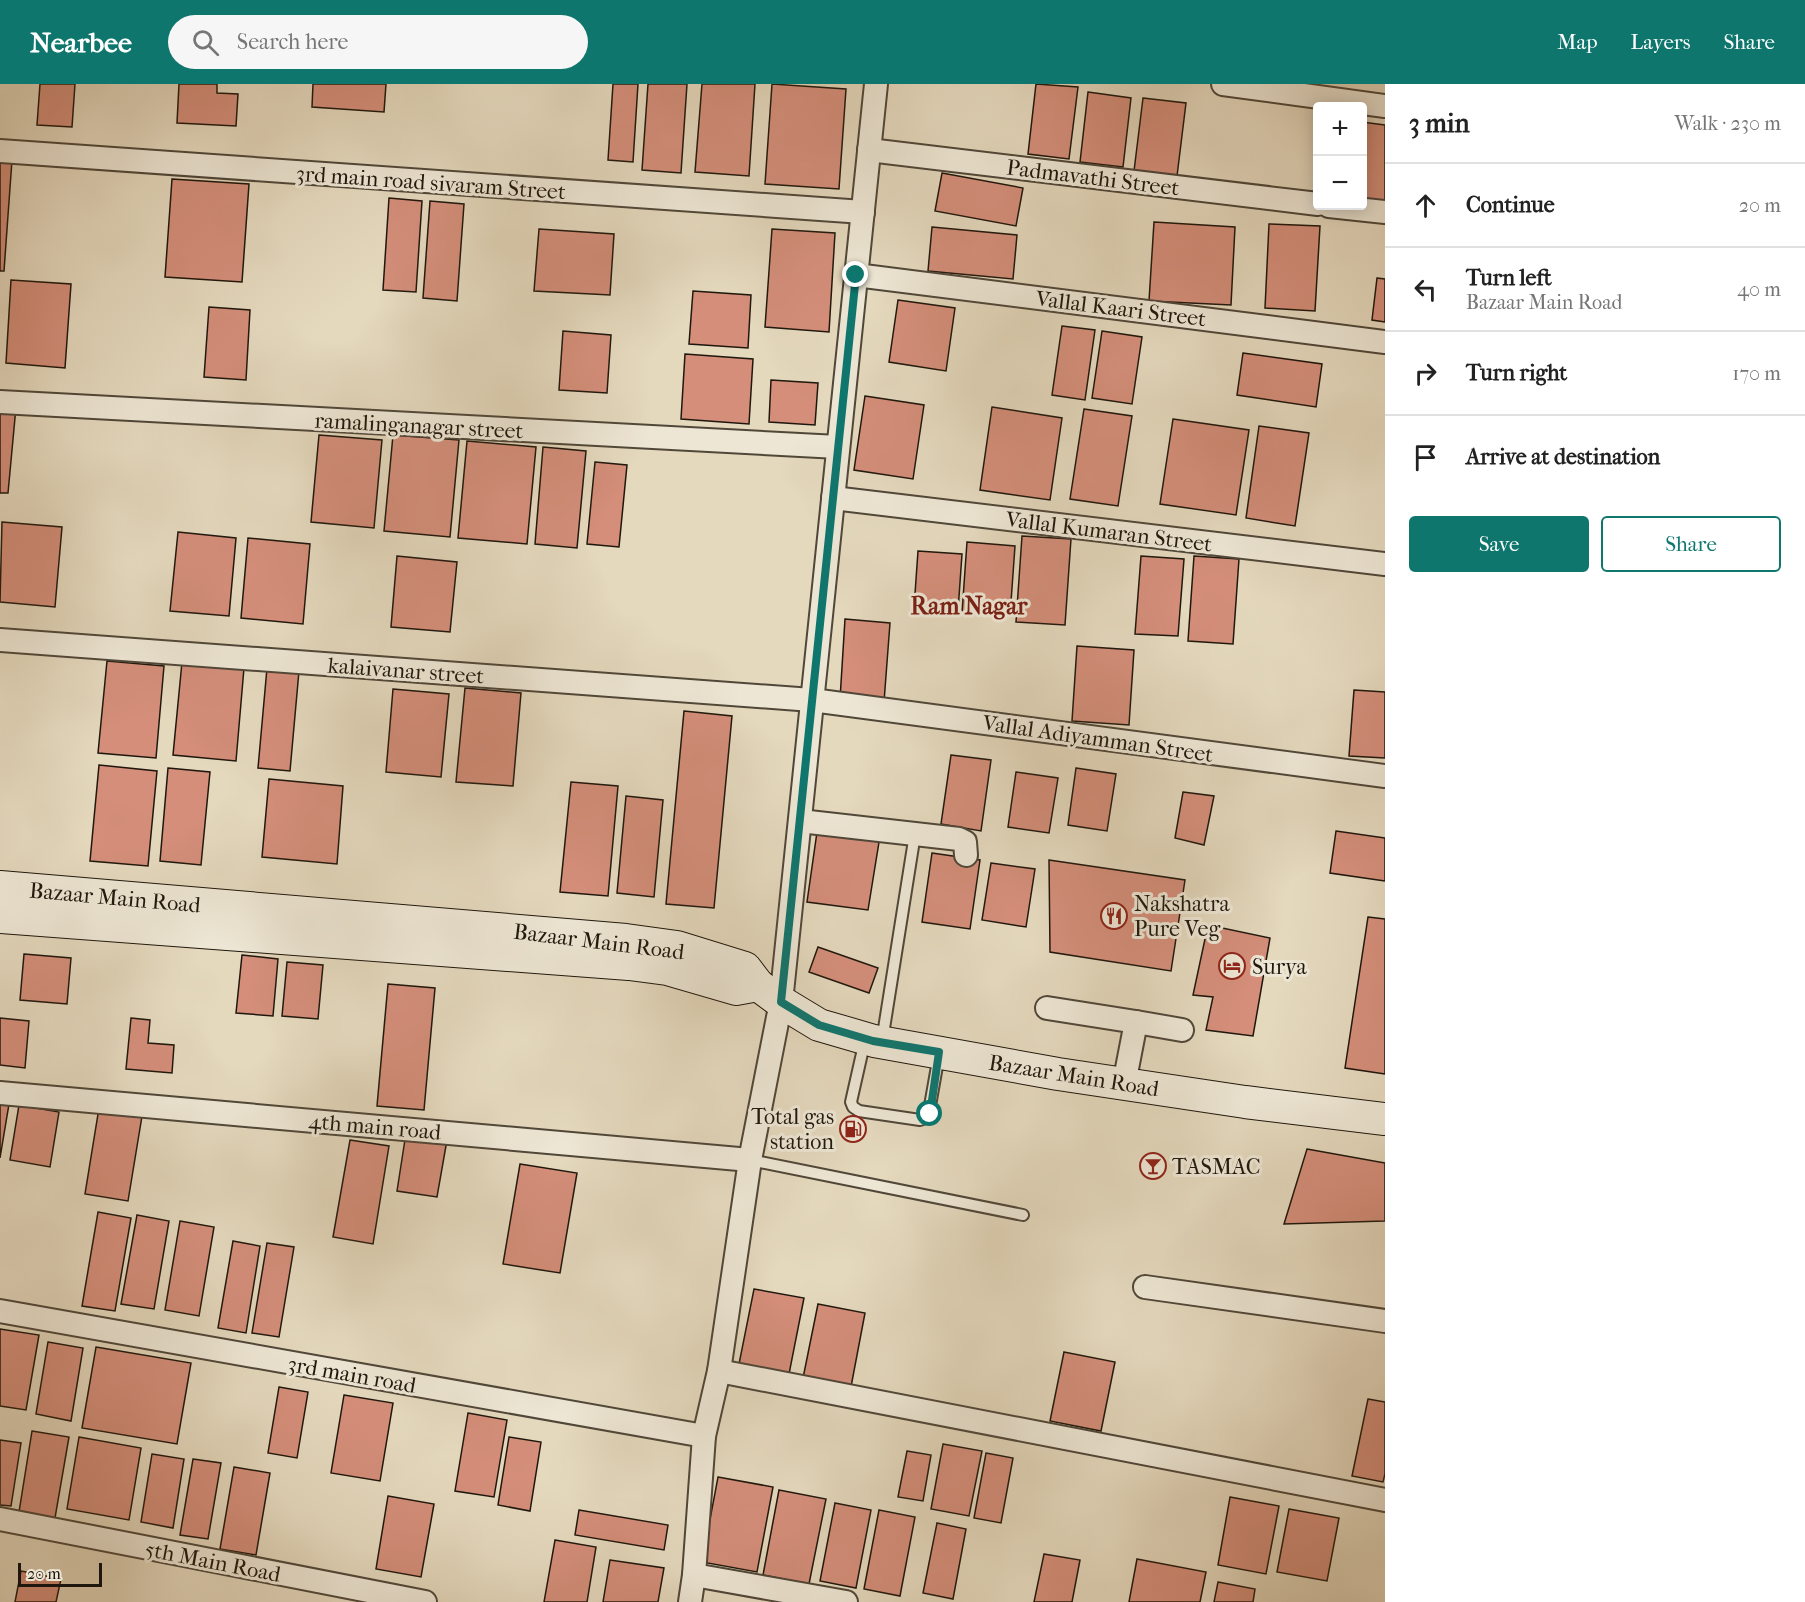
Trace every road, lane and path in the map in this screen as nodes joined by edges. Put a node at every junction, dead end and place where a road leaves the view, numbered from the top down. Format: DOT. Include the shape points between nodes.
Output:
graph roads {
  1 [pos="876,84"];
  2 [pos="1224,84"];
  3 [pos="1385,106"];
  4 [pos="869,150"];
  5 [pos="0,152"];
  6 [pos="1313,204"];
  7 [pos="1366,210"];
  8 [pos="863,212"];
  9 [pos="1385,212"];
  10 [pos="856,275"];
  11 [pos="1385,342"];
  12 [pos="0,402"];
  13 [pos="838,447"];
  14 [pos="833,498"];
  15 [pos="1385,564"];
  16 [pos="0,639"];
  17 [pos="812,700"];
  18 [pos="1385,776"];
  19 [pos="800,821"];
  20 [pos="915,834"];
  21 [pos="966,855"];
  22 [pos="0,887"];
  23 [pos="0,917"];
  24 [pos="769,994"];
  25 [pos="1047,1008"];
  26 [pos="1136,1022"];
  27 [pos="1182,1030"];
  28 [pos="874,1040"];
  29 [pos="939,1052"];
  30 [pos="1124,1084"];
  31 [pos="0,1093"];
  32 [pos="1385,1119"];
  33 [pos="750,1160"];
  34 [pos="1023,1215"];
  35 [pos="1145,1287"];
  36 [pos="0,1311"];
  37 [pos="1385,1321"];
  38 [pos="720,1371"];
  39 [pos="704,1436"];
  40 [pos="1385,1500"];
  41 [pos="0,1519"];
  42 [pos="694,1575"];
  43 [pos="425,1602"];
  44 [pos="690,1602"];
  45 [pos="846,1602"];
  1 -- 4 [label="street"];
  2 -- 3 [label="street"];
  4 -- 6 [label="street, Padmavathi Street"];
  4 -- 8 [label="street"];
  5 -- 8 [label="street, 3rd main road sivaram Street"];
  7 -- 9 [label="street"];
  8 -- 10 [label="street"];
  10 -- 11 [label="street, Vallal Kaari Street"];
  10 -- 13 [label="street"];
  12 -- 13 [label="street, ramalinganagar street"];
  13 -- 14 [label="street"];
  14 -- 15 [label="street, Vallal Kumaran Street"];
  14 -- 17 [label="street"];
  16 -- 17 [label="street, kalaivanar street"];
  17 -- 18 [label="street, Vallal Adiyamman Street"];
  17 -- 19 [label="street"];
  19 -- 20 [label="street"];
  19 -- 24 [label="street"];
  20 -- 21 [label="street" via="959,839 965,842"];
  20 -- 28 [label="lane"];
  22 -- 24 [label="main road, Bazaar Main Road" via="677,947 745,969"];
  23 -- 24 [label="main road" via="629,964 668,969 736,989"];
  24 -- 28 [label="main road, Bazaar Main Road" via="819,1025"];
  24 -- 33 [label="street"];
  25 -- 26 [label="street"];
  26 -- 27 [label="street"];
  26 -- 30 [label="street"];
  28 -- 29 [label="main road, Bazaar Main Road"];
  28 -- 29 [label="lane" via="851,1102 859,1111 920,1120 928,1117"];
  29 -- 30 [label="main road, Bazaar Main Road"];
  30 -- 32 [label="main road, Bazaar Main Road"];
  31 -- 33 [label="street, 4th main road"];
  33 -- 34 [label="lane"];
  33 -- 38 [label="street"];
  35 -- 37 [label="street"];
  36 -- 39 [label="street, 3rd main road"];
  38 -- 39 [label="street"];
  38 -- 40 [label="street"];
  39 -- 42 [label="street"];
  41 -- 43 [label="street, 5th Main Road"];
  42 -- 44 [label="street"];
  42 -- 45 [label="street"];
}
